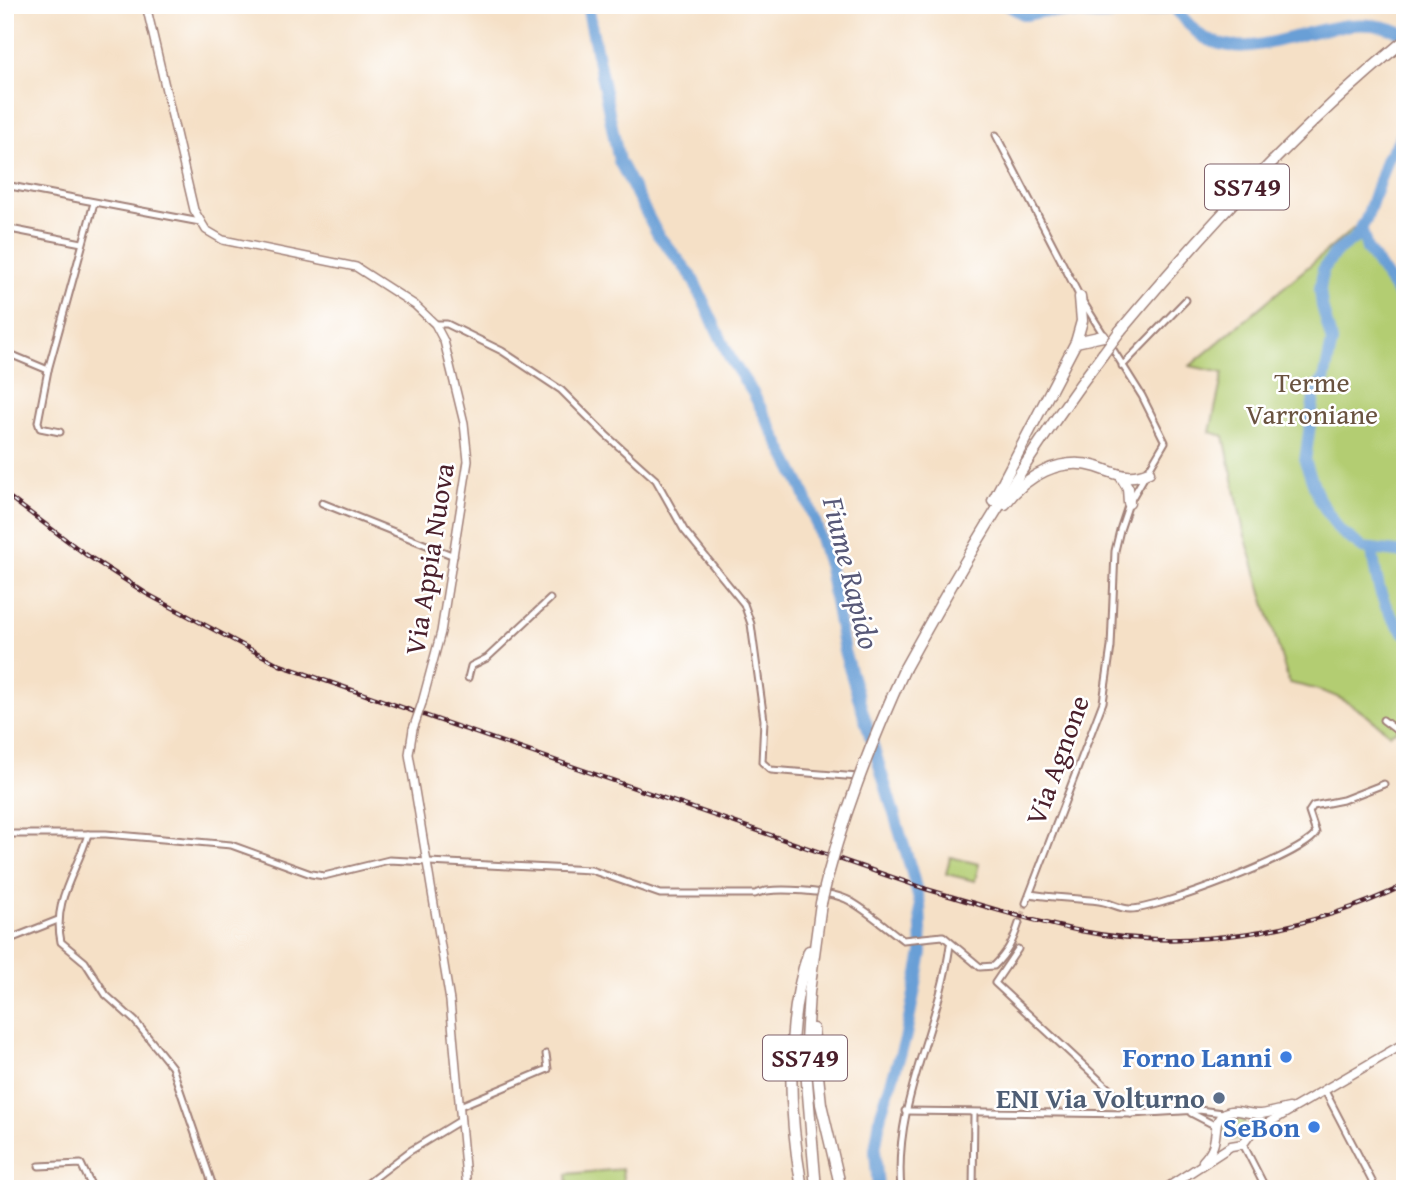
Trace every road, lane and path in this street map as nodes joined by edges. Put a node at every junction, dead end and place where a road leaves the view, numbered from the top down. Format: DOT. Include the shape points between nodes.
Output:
graph roads {
  1 [pos="146,5"];
  2 [pos="1405,40"];
  3 [pos="996,135"];
  4 [pos="5,185"];
  5 [pos="94,203"];
  6 [pos="200,222"];
  7 [pos="5,228"];
  8 [pos="82,243"];
  9 [pos="1080,297"];
  10 [pos="1186,300"];
  11 [pos="435,324"];
  12 [pos="1103,336"];
  13 [pos="1076,342"];
  14 [pos="5,352"];
  15 [pos="1122,366"];
  16 [pos="48,370"];
  17 [pos="60,432"];
  18 [pos="1149,472"];
  19 [pos="1122,478"];
  20 [pos="322,503"];
  21 [pos="1129,503"];
  22 [pos="454,556"];
  23 [pos="965,558"];
  24 [pos="550,599"];
  25 [pos="468,678"];
  26 [pos="1383,720"];
  27 [pos="1405,731"];
  28 [pos="858,777"];
  29 [pos="1384,784"];
  30 [pos="5,834"];
  31 [pos="88,834"];
  32 [pos="428,864"];
  33 [pos="1030,894"];
  34 [pos="1026,903"];
  35 [pos="58,920"];
  36 [pos="1019,923"];
  37 [pos="817,927"];
  38 [pos="5,941"];
  39 [pos="950,945"];
  40 [pos="1018,949"];
  41 [pos="1405,1042"];
  42 [pos="547,1054"];
  43 [pos="1325,1091"];
  44 [pos="1298,1105"];
  45 [pos="460,1106"];
  46 [pos="905,1111"];
  47 [pos="1188,1112"];
  48 [pos="1223,1113"];
  49 [pos="974,1114"];
  50 [pos="1246,1114"];
  51 [pos="1131,1115"];
  52 [pos="461,1120"];
  53 [pos="1216,1126"];
  54 [pos="1251,1133"];
  55 [pos="1218,1137"];
  56 [pos="1243,1143"];
  57 [pos="1231,1146"];
  58 [pos="39,1167"];
  59 [pos="1196,1169"];
  60 [pos="1167,1188"];
  61 [pos="93,1189"];
  62 [pos="214,1189"];
  63 [pos="360,1189"];
  64 [pos="467,1189"];
  65 [pos="802,1189"];
  66 [pos="816,1189"];
  67 [pos="841,1189"];
  68 [pos="901,1189"];
  69 [pos="974,1189"];
  70 [pos="1266,1189"];
  71 [pos="1376,1189"];
  1 -- 6 [label="street"];
  2 -- 23 [label="highway, SS749, bridge" via="1296,136 1196,241 1120,331 1025,460"];
  3 -- 9 [label="street"];
  4 -- 5 [label="street"];
  5 -- 6 [label="street"];
  5 -- 8 [label="street"];
  6 -- 11 [label="street, Via Appia Nuova" via="223,240 356,267"];
  7 -- 8 [label="street"];
  8 -- 16 [label="street"];
  9 -- 12 [label="street"];
  9 -- 13 [label="highway" via="1082,321"];
  10 -- 15 [label="street"];
  11 -- 22 [label="street, Via Appia Nuova" via="447,354 468,448"];
  11 -- 28 [label="street" via="447,324 502,351 545,378 656,480 684,530 744,604 765,720 762,762 771,770"];
  12 -- 13 [label="highway"];
  12 -- 15 [label="street"];
  13 -- 23 [label="highway"];
  14 -- 16 [label="street"];
  15 -- 18 [label="street, Via Agnone" via="1164,436"];
  16 -- 17 [label="street" via="38,422 40,428"];
  18 -- 19 [label="highway"];
  18 -- 21 [label="street, Via Agnone"];
  19 -- 21 [label="highway"];
  19 -- 23 [label="highway" via="1094,466 1044,470 1011,495"];
  20 -- 22 [label="street"];
  21 -- 33 [label="street, Via Agnone" via="1115,551 1115,608 1103,702"];
  22 -- 32 [label="street, Via Appia Nuova, bridge" via="433,667 409,754"];
  23 -- 28 [label="highway, SS749, bridge" via="905,668"];
  24 -- 25 [label="street" via="487,658 471,666"];
  26 -- 27 [label="street" via="1400,733"];
  28 -- 37 [label="highway, SS749, bridge" via="834,847"];
  29 -- 33 [label="street" via="1313,806 1309,812 1316,833 1308,843 1240,875 1177,897 1130,909 1102,901"];
  30 -- 31 [label="street"];
  31 -- 32 [label="street" via="231,845 324,876 389,860"];
  31 -- 35 [label="street" via="69,876"];
  32 -- 39 [label="street" via="591,870 660,894 755,894 765,889 811,893 848,900 903,940 937,935"];
  32 -- 45 [label="street" via="450,1001"];
  33 -- 34 [label="street, Via Agnone"];
  35 -- 38 [label="street"];
  35 -- 62 [label="street" via="61,942 85,962 106,995 135,1021 172,1067"];
  36 -- 39 [label="street" via="1012,946 994,966 980,967"];
  37 -- 65 [label="highway" via="793,1037 795,1133"];
  37 -- 66 [label="highway, SS749" via="805,1058"];
  37 -- 67 [label="highway" via="812,1038 821,1104"];
  39 -- 46 [label="street" via="945,982"];
  40 -- 51 [label="street" via="995,983 1124,1103"];
  41 -- 43 [label="main road"];
  42 -- 45 [label="street" via="548,1069"];
  43 -- 44 [label="main road"];
  43 -- 71 [label="street"];
  44 -- 50 [label="main road"];
  44 -- 54 [label="main road"];
  45 -- 52 [label="street"];
  46 -- 49 [label="street"];
  46 -- 68 [label="street"];
  47 -- 48 [label="street"];
  47 -- 51 [label="street"];
  47 -- 53 [label="street"];
  48 -- 50 [label="main road" via="1235,1110"];
  48 -- 53 [label="main road"];
  49 -- 51 [label="street"];
  49 -- 69 [label="street"];
  50 -- 54 [label="main road"];
  52 -- 63 [label="street" via="380,1171"];
  52 -- 64 [label="street"];
  53 -- 55 [label="main road"];
  54 -- 56 [label="main road"];
  55 -- 57 [label="main road"];
  55 -- 59 [label="main road" via="1214,1150"];
  56 -- 57 [label="main road"];
  56 -- 70 [label="street"];
  57 -- 59 [label="main road"];
  58 -- 61 [label="street" via="81,1164"];
  59 -- 60 [label="main road"];
}
